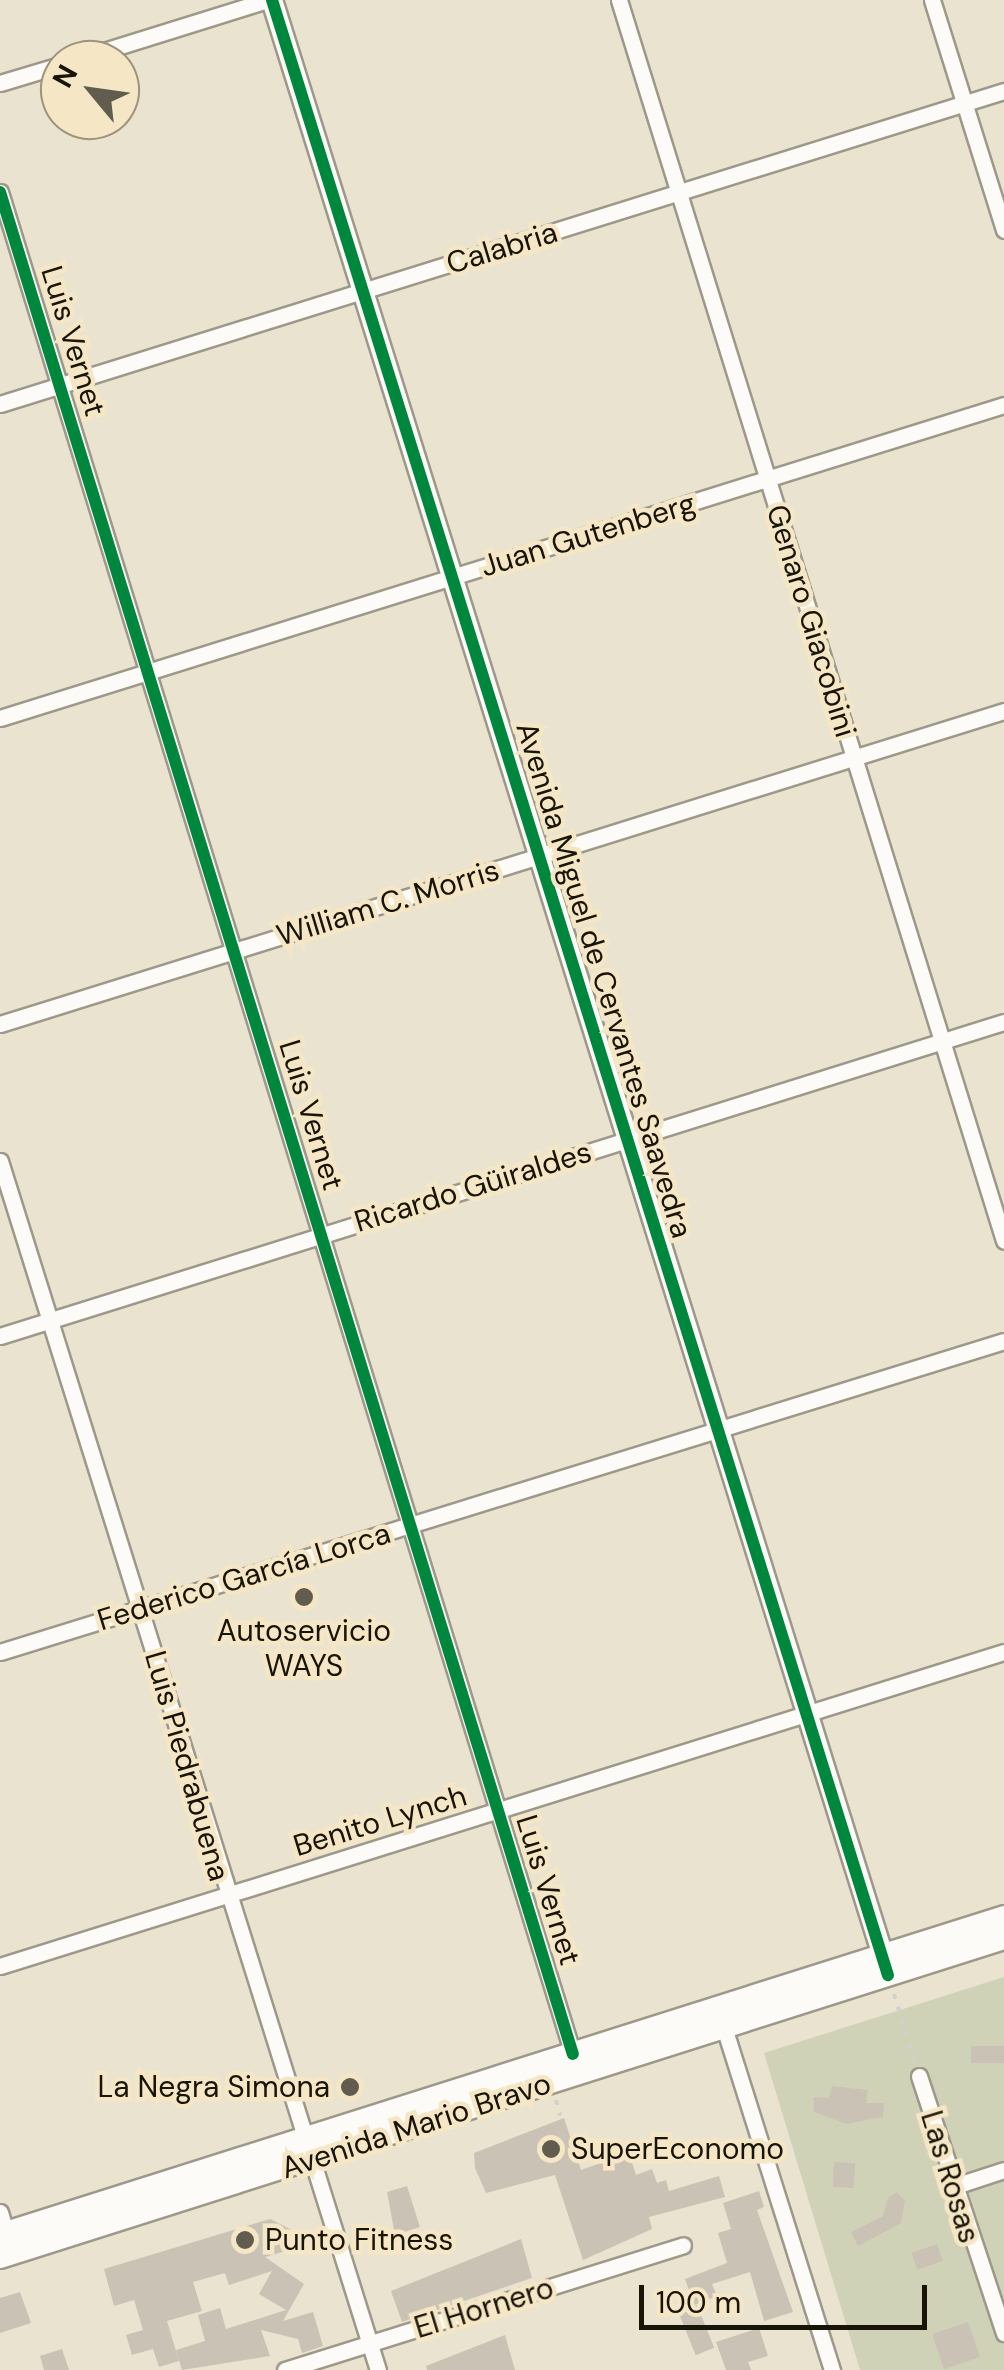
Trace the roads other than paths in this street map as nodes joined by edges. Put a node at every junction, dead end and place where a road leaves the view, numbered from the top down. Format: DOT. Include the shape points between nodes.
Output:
graph roads {
  1 [pos="270,0"];
  2 [pos="619,0"];
  3 [pos="932,0"];
  4 [pos="140,40"];
  5 [pos="40,71"];
  6 [pos="0,84"];
  7 [pos="1004,92"];
  8 [pos="965,104"];
  9 [pos="0,192"];
  10 [pos="678,193"];
  11 [pos="1004,230"];
  12 [pos="363,291"];
  13 [pos="60,386"];
  14 [pos="0,404"];
  15 [pos="1004,405"];
  16 [pos="767,479"];
  17 [pos="452,577"];
  18 [pos="148,672"];
  19 [pos="1004,711"];
  20 [pos="0,718"];
  21 [pos="854,758"];
  22 [pos="539,856"];
  23 [pos="234,951"];
  24 [pos="1004,1022"];
  25 [pos="0,1024"];
  26 [pos="942,1041"];
  27 [pos="627,1139"];
  28 [pos="0,1160"];
  29 [pos="321,1235"];
  30 [pos="1004,1241"];
  31 [pos="50,1320"];
  32 [pos="0,1336"];
  33 [pos="1004,1341"];
  34 [pos="718,1430"];
  35 [pos="410,1525"];
  36 [pos="141,1609"];
  37 [pos="0,1652"];
  38 [pos="1004,1652"];
  39 [pos="806,1713"];
  40 [pos="498,1810"];
  41 [pos="225,1895"];
  42 [pos="1004,1917"];
  43 [pos="1004,1938"];
  44 [pos="885,1965"];
  45 [pos="0,1966"];
  46 [pos="721,2018"];
  47 [pos="573,2054"];
  48 [pos="918,2076"];
  49 [pos="305,2150"];
  50 [pos="1004,2170"];
  51 [pos="952,2187"];
  52 [pos="2,2227"];
  53 [pos="684,2246"];
  54 [pos="0,2258"];
  55 [pos="1004,2333"];
  56 [pos="370,2344"];
  57 [pos="285,2370"];
  58 [pos="378,2370"];
  59 [pos="832,2370"];
  1 -- 4 [label="street"];
  1 -- 12 [label="street, Avenida Miguel de Cervantes Saavedra"];
  2 -- 10 [label="street, Genaro Giacobini"];
  3 -- 8 [label="street"];
  5 -- 6 [label="street"];
  7 -- 8 [label="street, Calabria"];
  8 -- 10 [label="street, Calabria"];
  8 -- 11 [label="street"];
  9 -- 13 [label="street, Luis Vernet"];
  10 -- 12 [label="street, Calabria"];
  10 -- 16 [label="street, Genaro Giacobini"];
  12 -- 13 [label="street, Calabria"];
  12 -- 17 [label="street, Avenida Miguel de Cervantes Saavedra"];
  13 -- 14 [label="street, Calabria"];
  13 -- 18 [label="street, Luis Vernet"];
  15 -- 16 [label="street, Juan Gutenberg"];
  16 -- 17 [label="street, Juan Gutenberg"];
  16 -- 21 [label="street, Genaro Giacobini"];
  17 -- 18 [label="street, Juan Gutenberg"];
  17 -- 22 [label="street, Avenida Miguel de Cervantes Saavedra"];
  18 -- 20 [label="street, Juan Gutenberg"];
  18 -- 23 [label="street, Luis Vernet"];
  19 -- 21 [label="street, William C. Morris"];
  21 -- 22 [label="street, William C. Morris"];
  21 -- 26 [label="street, Genaro Giacobini"];
  22 -- 23 [label="street, William C. Morris"];
  22 -- 27 [label="street, Avenida Miguel de Cervantes Saavedra"];
  23 -- 25 [label="street, William C. Morris"];
  23 -- 29 [label="street, Luis Vernet"];
  24 -- 26 [label="street, Ricardo Güiraldes"];
  26 -- 27 [label="street, Ricardo Güiraldes"];
  26 -- 30 [label="street, Genaro Giacobini"];
  27 -- 29 [label="street, Ricardo Güiraldes"];
  27 -- 34 [label="street, Avenida Miguel de Cervantes Saavedra"];
  28 -- 31 [label="street, Luis Piedrabuena"];
  29 -- 31 [label="street, Ricardo Güiraldes"];
  29 -- 35 [label="street, Luis Vernet"];
  31 -- 32 [label="street, Ricardo Güiraldes"];
  31 -- 36 [label="street, Luis Piedrabuena"];
  33 -- 34 [label="street, Federico García Lorca"];
  34 -- 35 [label="street, Federico García Lorca"];
  34 -- 39 [label="street, Avenida Miguel de Cervantes Saavedra"];
  35 -- 36 [label="street, Federico García Lorca"];
  35 -- 40 [label="street, Luis Vernet"];
  36 -- 37 [label="street, Federico García Lorca"];
  36 -- 41 [label="street, Luis Piedrabuena"];
  38 -- 39 [label="street, Benito Lynch"];
  39 -- 40 [label="street, Benito Lynch"];
  39 -- 44 [label="street, Avenida Miguel de Cervantes Saavedra"];
  40 -- 41 [label="street, Benito Lynch"];
  40 -- 47 [label="street, Luis Vernet"];
  41 -- 45 [label="street, Benito Lynch"];
  41 -- 49 [label="street, Luis Piedrabuena"];
  42 -- 44 [label="main road, Avenida Mario Bravo"];
  43 -- 44 [label="main road, Avenida Mario Bravo"];
  44 -- 46 [label="main road, Avenida Mario Bravo"];
  46 -- 47 [label="main road, Avenida Mario Bravo"];
  46 -- 49 [label="main road, Avenida Mario Bravo"];
  46 -- 59 [label="street"];
  47 -- 49 [label="main road, Avenida Mario Bravo"];
  48 -- 51 [label="street, Las Rosas"];
  49 -- 52 [label="main road, Avenida Mario Bravo"];
  49 -- 54 [label="main road, Avenida Mario Bravo"];
  49 -- 56 [label="street, Luis Piedrabuena"];
  50 -- 51 [label="street"];
  51 -- 55 [label="street, Las Rosas"];
  53 -- 56 [label="street, El Hornero"];
  56 -- 57 [label="street, El Hornero"];
  56 -- 58 [label="street, Luis Piedrabuena"];
}
